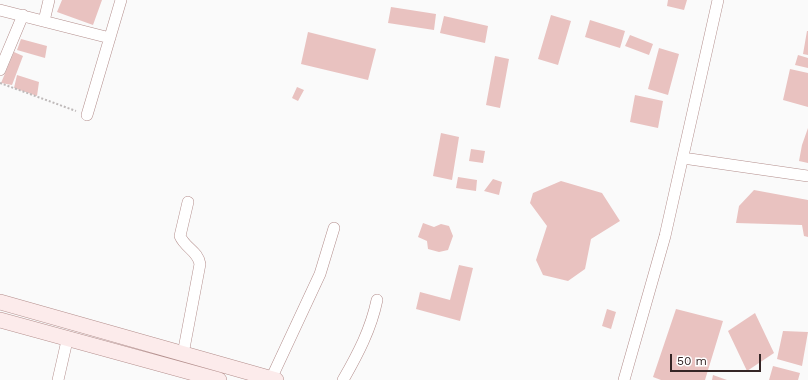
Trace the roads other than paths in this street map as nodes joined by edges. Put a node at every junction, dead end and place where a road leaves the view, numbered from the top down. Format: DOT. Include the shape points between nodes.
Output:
graph roads {
  1 [pos="49,0"];
  2 [pos="121,0"];
  3 [pos="718,0"];
  4 [pos="0,10"];
  5 [pos="23,16"];
  6 [pos="44,21"];
  7 [pos="110,38"];
  8 [pos="0,70"];
  9 [pos="87,115"];
  10 [pos="683,158"];
  11 [pos="808,176"];
  12 [pos="188,202"];
  13 [pos="334,228"];
  14 [pos="377,300"];
  15 [pos="0,302"];
  16 [pos="0,320"];
  17 [pos="71,338"];
  18 [pos="183,354"];
  19 [pos="274,379"];
  20 [pos="58,380"];
  21 [pos="219,380"];
  22 [pos="343,380"];
  23 [pos="624,380"];
  1 -- 6 [label="street"];
  2 -- 7 [label="street"];
  3 -- 10 [label="street"];
  4 -- 5 [label="street"];
  5 -- 6 [label="street"];
  5 -- 8 [label="street"];
  6 -- 7 [label="street"];
  7 -- 9 [label="street"];
  10 -- 11 [label="street"];
  10 -- 23 [label="street" via="665,236"];
  12 -- 18 [label="street" via="180,236 199,256 200,264"];
  13 -- 19 [label="street" via="320,274"];
  14 -- 22 [label="street" via="372,322 360,352"];
  15 -- 18 [label="main road"];
  16 -- 17 [label="main road"];
  17 -- 20 [label="street" via="66,345"];
  17 -- 21 [label="main road"];
  18 -- 19 [label="main road"];
}
